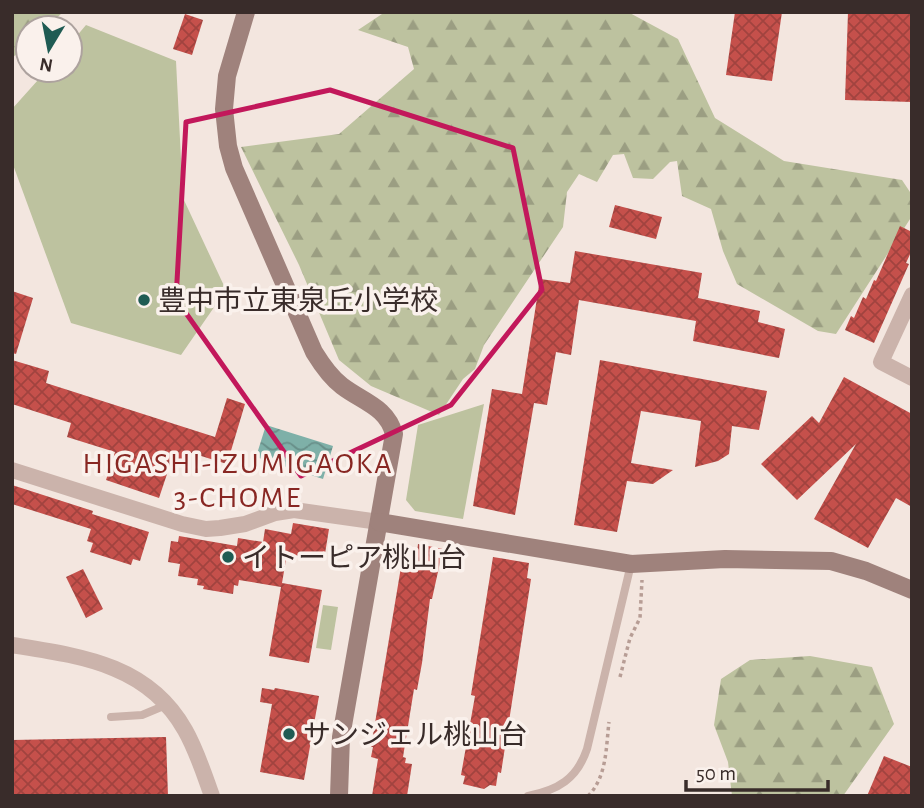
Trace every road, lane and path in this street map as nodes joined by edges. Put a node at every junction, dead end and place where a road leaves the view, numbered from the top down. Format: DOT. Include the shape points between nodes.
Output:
graph roads {
  1 [pos="246,12"];
  2 [pos="912,295"];
  3 [pos="912,378"];
  4 [pos="12,470"];
  5 [pos="379,522"];
  6 [pos="636,564"];
  7 [pos="912,590"];
  8 [pos="12,645"];
  9 [pos="617,686"];
  10 [pos="166,705"];
  11 [pos="610,713"];
  12 [pos="111,717"];
  13 [pos="212,796"];
  14 [pos="339,796"];
  15 [pos="528,796"];
  16 [pos="588,796"];
  1 -- 5 [label="street" via="225,92 231,157 314,352 341,386 379,408 391,424 393,443"];
  2 -- 3 [label="street" via="881,362"];
  4 -- 5 [label="street" via="206,529 294,510"];
  5 -- 6 [label="street"];
  5 -- 14 [label="street" via="341,737"];
  6 -- 7 [label="street" via="725,559 831,561"];
  6 -- 9 [label="path" via="640,618"];
  6 -- 15 [label="lane" via="581,765 567,782"];
  8 -- 10 [label="street" via="113,667 136,678"];
  10 -- 12 [label="lane" via="142,715"];
  10 -- 13 [label="street" via="186,731"];
  11 -- 16 [label="path" via="601,775"];
}
